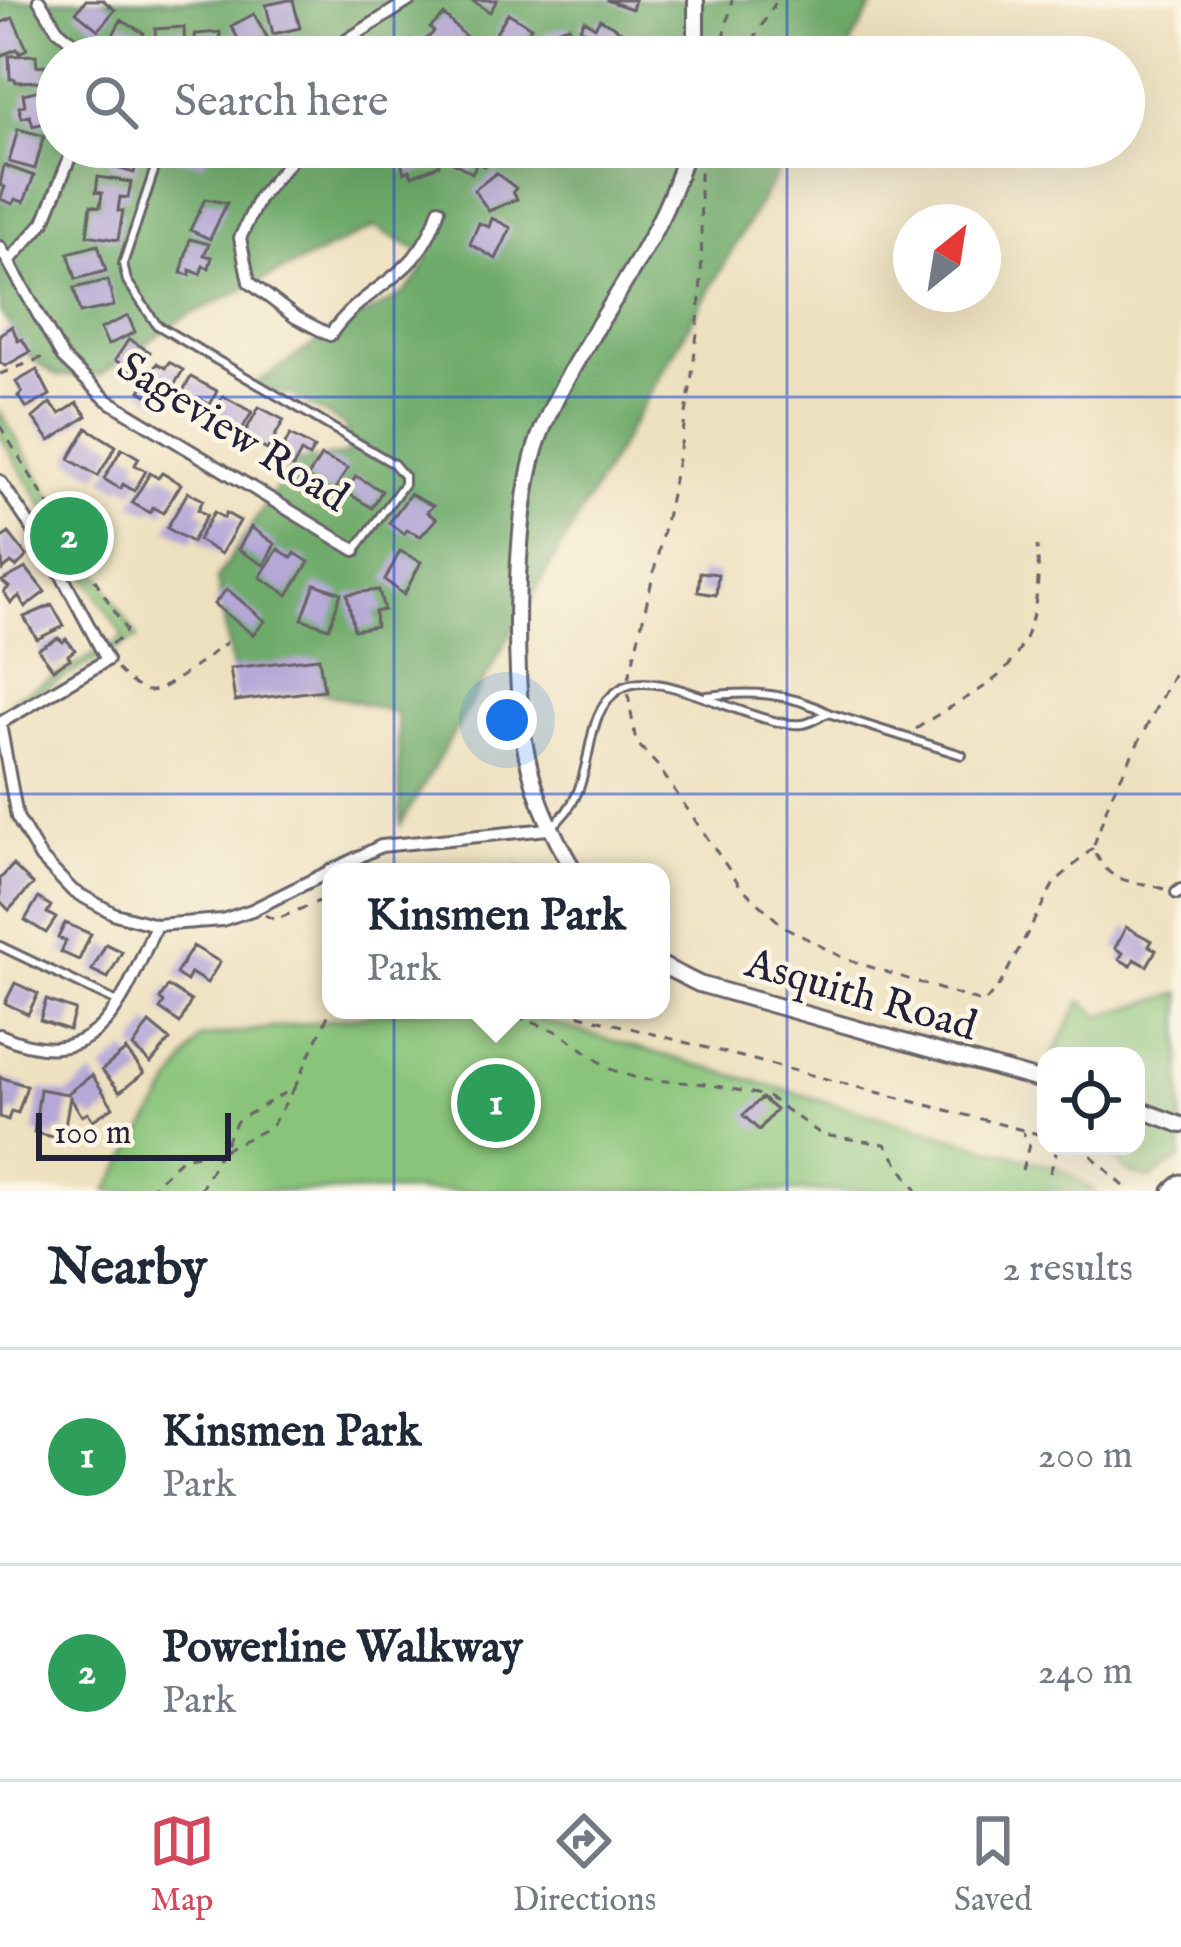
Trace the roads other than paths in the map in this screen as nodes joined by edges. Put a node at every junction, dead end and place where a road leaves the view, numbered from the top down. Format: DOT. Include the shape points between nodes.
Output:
graph roads {
  1 [pos="39,0"];
  2 [pos="410,0"];
  3 [pos="696,0"];
  4 [pos="65,36"];
  5 [pos="353,36"];
  6 [pos="696,36"];
  7 [pos="66,168"];
  8 [pos="155,168"];
  9 [pos="284,168"];
  10 [pos="682,168"];
  11 [pos="439,209"];
  12 [pos="0,247"];
  13 [pos="9,261"];
  14 [pos="0,481"];
  15 [pos="355,550"];
  16 [pos="707,696"];
  17 [pos="828,713"];
  18 [pos="0,724"];
  19 [pos="962,755"];
  20 [pos="548,829"];
  21 [pos="347,863"];
  22 [pos="569,863"];
  23 [pos="322,875"];
  24 [pos="156,925"];
  25 [pos="0,946"];
  26 [pos="670,970"];
  27 [pos="121,1004"];
  28 [pos="0,1035"];
  29 [pos="1037,1079"];
  30 [pos="1145,1111"];
  31 [pos="1181,1125"];
  32 [pos="1181,1184"];
  33 [pos="1172,1191"];
  1 -- 4 [label="street"];
  2 -- 5 [label="street"];
  3 -- 6 [label="street"];
  7 -- 13 [label="street" via="44,222"];
  8 -- 15 [label="lane" via="123,264 157,325 404,476"];
  9 -- 11 [label="street" via="240,238 249,282 330,335 347,310 411,266"];
  10 -- 20 [label="street" via="541,431 522,502 525,746"];
  12 -- 13 [label="street, Sageview Road"];
  13 -- 15 [label="street, Sageview Road" via="60,350 107,400"];
  14 -- 18 [label="street" via="105,654"];
  16 -- 17 [label="lane" via="774,695"];
  16 -- 17 [label="lane" via="742,714 803,724"];
  16 -- 20 [label="lane" via="620,689 596,718 578,795"];
  17 -- 19 [label="lane"];
  18 -- 24 [label="street" via="17,817 41,858 73,891"];
  20 -- 21 [label="street" via="381,846"];
  20 -- 22 [label="street"];
  23 -- 24 [label="street" via="222,920"];
  24 -- 27 [label="street"];
  25 -- 27 [label="lane"];
  26 -- 29 [label="street, Asquith Road"];
  27 -- 28 [label="street" via="102,1029 68,1048 27,1047"];
  30 -- 31 [label="street"];
  32 -- 33 [label="main road"];
}
